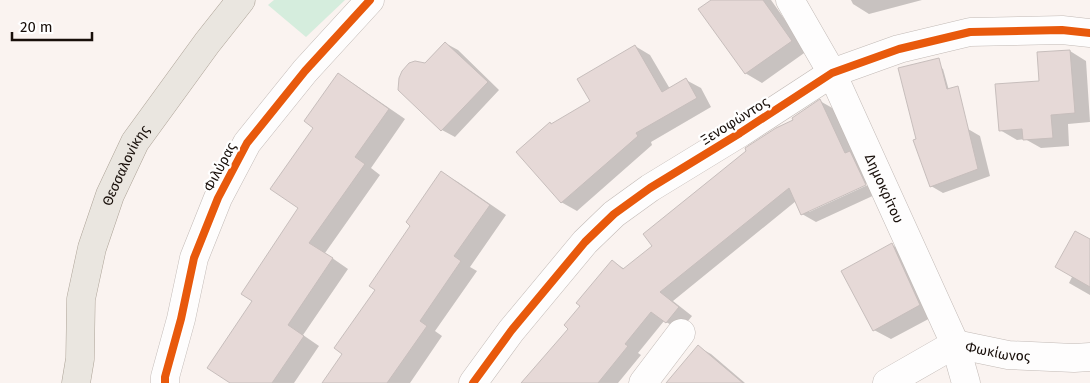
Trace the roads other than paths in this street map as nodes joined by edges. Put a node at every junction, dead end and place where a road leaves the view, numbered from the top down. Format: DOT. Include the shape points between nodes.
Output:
graph roads {
  1 [pos="241,0"];
  2 [pos="370,0"];
  3 [pos="790,0"];
  4 [pos="1090,34"];
  5 [pos="832,73"];
  6 [pos="681,333"];
  7 [pos="955,344"];
  8 [pos="1090,357"];
  9 [pos="80,375"];
  10 [pos="166,383"];
  11 [pos="473,383"];
  12 [pos="643,383"];
  13 [pos="887,383"];
  14 [pos="966,383"];
  1 -- 9 [label="main road, Θεσσαλονίκης" via="135,142 110,195 92,248 81,298"];
  2 -- 10 [label="street, Φιλύρας" via="305,71 247,143 230,174 194,258"];
  3 -- 5 [label="street, Δημοκρίτου"];
  4 -- 5 [label="street, Ξενοφώντος" via="1062,30 970,32 899,49"];
  5 -- 7 [label="street, Δημοκρίτου"];
  5 -- 11 [label="street, Ξενοφώντος" via="614,214 585,242 511,331"];
  6 -- 12 [label="street"];
  7 -- 8 [label="street, Φωκίωνος" via="1008,355"];
  7 -- 13 [label="street, Φωκίωνος"];
  7 -- 14 [label="street, Δημοκρίτου"];
}
